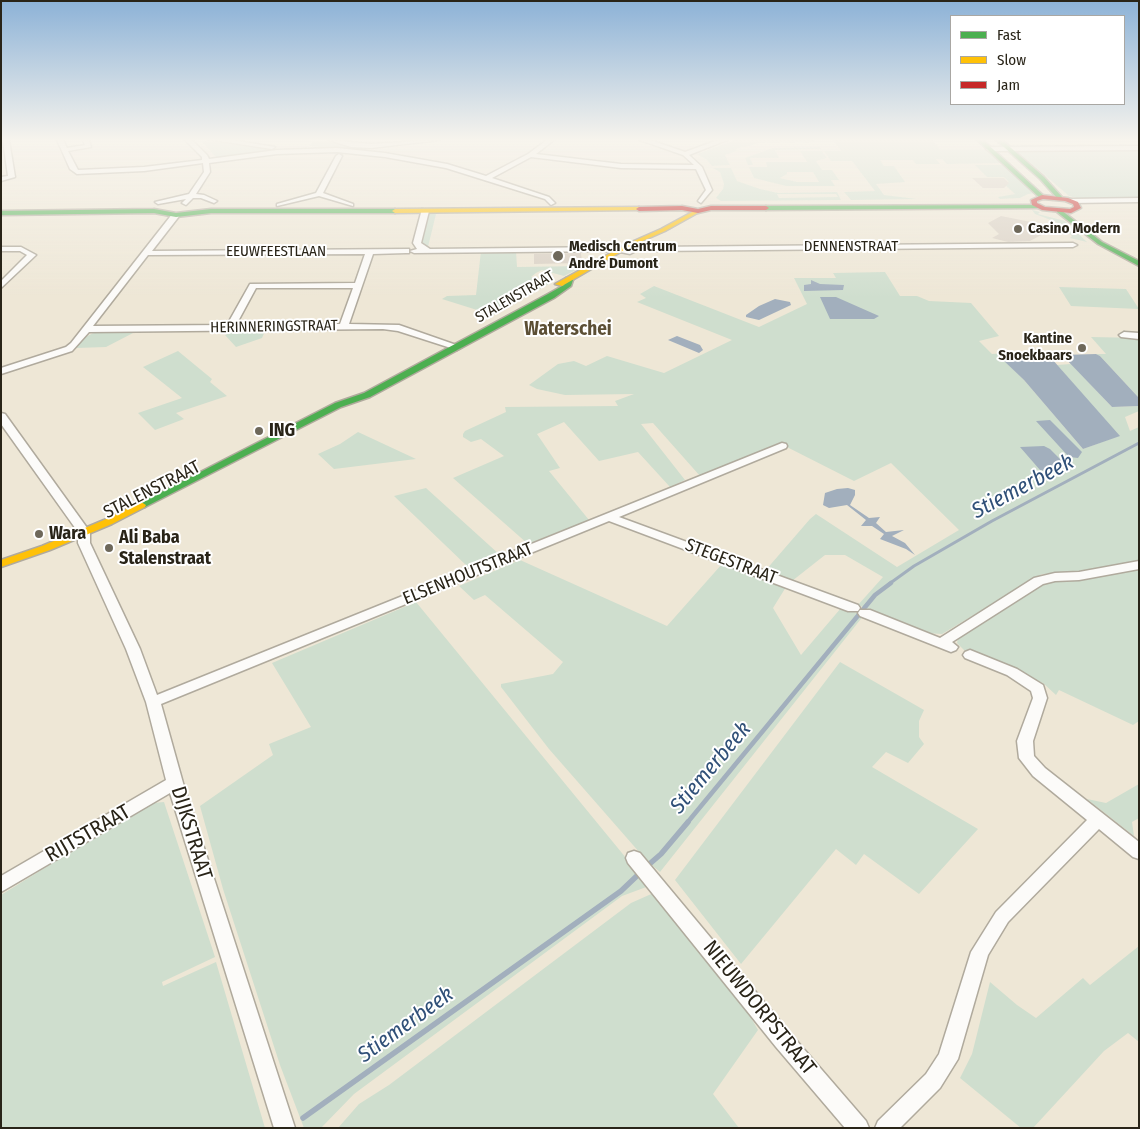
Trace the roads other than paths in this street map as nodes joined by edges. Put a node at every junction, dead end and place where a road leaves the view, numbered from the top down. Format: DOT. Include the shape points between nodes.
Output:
graph roads {
  1 [pos="198,193"];
  2 [pos="530,193"];
  3 [pos="708,193"];
  4 [pos="1029,193"];
  5 [pos="1058,193"];
  6 [pos="320,194"];
  7 [pos="1139,200"];
  8 [pos="214,201"];
  9 [pos="1038,202"];
  10 [pos="551,203"];
  11 [pos="1070,204"];
  12 [pos="192,205"];
  13 [pos="279,205"];
  14 [pos="351,205"];
  15 [pos="1,207"];
  16 [pos="162,207"];
  17 [pos="1139,207"];
  18 [pos="694,208"];
  19 [pos="1059,211"];
  20 [pos="425,212"];
  21 [pos="1,213"];
  22 [pos="176,215"];
  23 [pos="1073,246"];
  24 [pos="629,248"];
  25 [pos="1,249"];
  26 [pos="426,250"];
  27 [pos="370,251"];
  28 [pos="147,253"];
  29 [pos="1139,255"];
  30 [pos="1139,264"];
  31 [pos="359,285"];
  32 [pos="1,286"];
  33 [pos="238,313"];
  34 [pos="344,326"];
  35 [pos="230,327"];
  36 [pos="265,327"];
  37 [pos="88,329"];
  38 [pos="1124,335"];
  39 [pos="1139,336"];
  40 [pos="452,345"];
  41 [pos="1,371"];
  42 [pos="1,416"];
  43 [pos="310,420"];
  44 [pos="782,446"];
  45 [pos="199,475"];
  46 [pos="210,481"];
  47 [pos="609,517"];
  48 [pos="84,538"];
  49 [pos="27,554"];
  50 [pos="35,563"];
  51 [pos="1,564"];
  52 [pos="1139,565"];
  53 [pos="1,576"];
  54 [pos="970,655"];
  55 [pos="153,702"];
  56 [pos="175,783"];
  57 [pos="1098,819"];
  58 [pos="1139,852"];
  59 [pos="635,859"];
  60 [pos="1,885"];
  61 [pos="285,1128"];
  62 [pos="859,1128"];
  63 [pos="886,1128"];
  1 -- 12 [label="street"];
  2 -- 10 [label="street" via="547,198"];
  3 -- 18 [label="street"];
  4 -- 9 [label="main road"];
  5 -- 11 [label="main road"];
  6 -- 13 [label="street"];
  6 -- 14 [label="street"];
  7 -- 11 [label="street"];
  8 -- 12 [label="street" via="202,196"];
  9 -- 11 [label="main road"];
  9 -- 18 [label="main road"];
  9 -- 19 [label="main road"];
  10 -- 14 [label="main road"];
  10 -- 18 [label="main road"];
  11 -- 17 [label="street"];
  11 -- 19 [label="main road"];
  11 -- 29 [label="main road" via="1104,236"];
  12 -- 13 [label="main road"];
  12 -- 16 [label="main road"];
  12 -- 20 [label="main road"];
  12 -- 22 [label="main road"];
  13 -- 14 [label="main road"];
  15 -- 16 [label="main road"];
  16 -- 21 [label="main road"];
  16 -- 22 [label="main road"];
  18 -- 20 [label="main road"];
  18 -- 24 [label="main road, STALENSTRAAT"];
  19 -- 30 [label="main road" via="1100,243"];
  20 -- 26 [label="street" via="417,243"];
  22 -- 28 [label="street"];
  23 -- 24 [label="street, DENNENSTRAAT"];
  24 -- 26 [label="street, DENNENSTRAAT"];
  24 -- 40 [label="main road, STALENSTRAAT" via="604,266 573,278"];
  25 -- 32 [label="street" via="21,249 32,255"];
  26 -- 27 [label="street, EEUWFEESTLAAN"];
  27 -- 28 [label="street, EEUWFEESTLAAN"];
  27 -- 31 [label="street"];
  28 -- 37 [label="street"];
  31 -- 33 [label="street" via="271,286 268,292 247,297"];
  31 -- 34 [label="street"];
  33 -- 35 [label="street"];
  33 -- 36 [label="street"];
  34 -- 36 [label="street, HERINNERINGSTRAAT"];
  34 -- 40 [label="street, HERINNERINGSTRAAT" via="399,328"];
  35 -- 36 [label="street, HERINNERINGSTRAAT"];
  35 -- 37 [label="street, HERINNERINGSTRAAT"];
  37 -- 41 [label="street" via="69,349"];
  38 -- 39 [label="street"];
  40 -- 43 [label="main road, STALENSTRAAT" via="367,395"];
  42 -- 48 [label="street, DIJKSTRAAT"];
  43 -- 45 [label="main road, STALENSTRAAT"];
  43 -- 46 [label="main road, STALENSTRAAT" via="296,434"];
  44 -- 47 [label="street, ELSENHOUTSTRAAT"];
  45 -- 46 [label="main road"];
  45 -- 48 [label="main road, STALENSTRAAT"];
  46 -- 48 [label="main road, STALENSTRAAT"];
  47 -- 52 [label="street, STEGESTRAAT" via="946,645 1039,581"];
  47 -- 55 [label="street, ELSENHOUTSTRAAT"];
  48 -- 49 [label="main road, STALENSTRAAT"];
  48 -- 50 [label="main road, STALENSTRAAT"];
  48 -- 55 [label="street, DIJKSTRAAT"];
  49 -- 50 [label="main road"];
  49 -- 51 [label="main road, STALENSTRAAT"];
  50 -- 53 [label="main road, STALENSTRAAT"];
  54 -- 57 [label="street" via="1012,672 1038,689 1040,698 1025,741 1027,758 1039,772"];
  55 -- 56 [label="street, DIJKSTRAAT"];
  56 -- 60 [label="street, RIJTSTRAAT"];
  56 -- 61 [label="street, DIJKSTRAAT"];
  57 -- 58 [label="street"];
  57 -- 63 [label="street" via="1002,917 980,952 948,1059 933,1081"];
  59 -- 62 [label="street, NIEUWDORPSTRAAT"];
}
